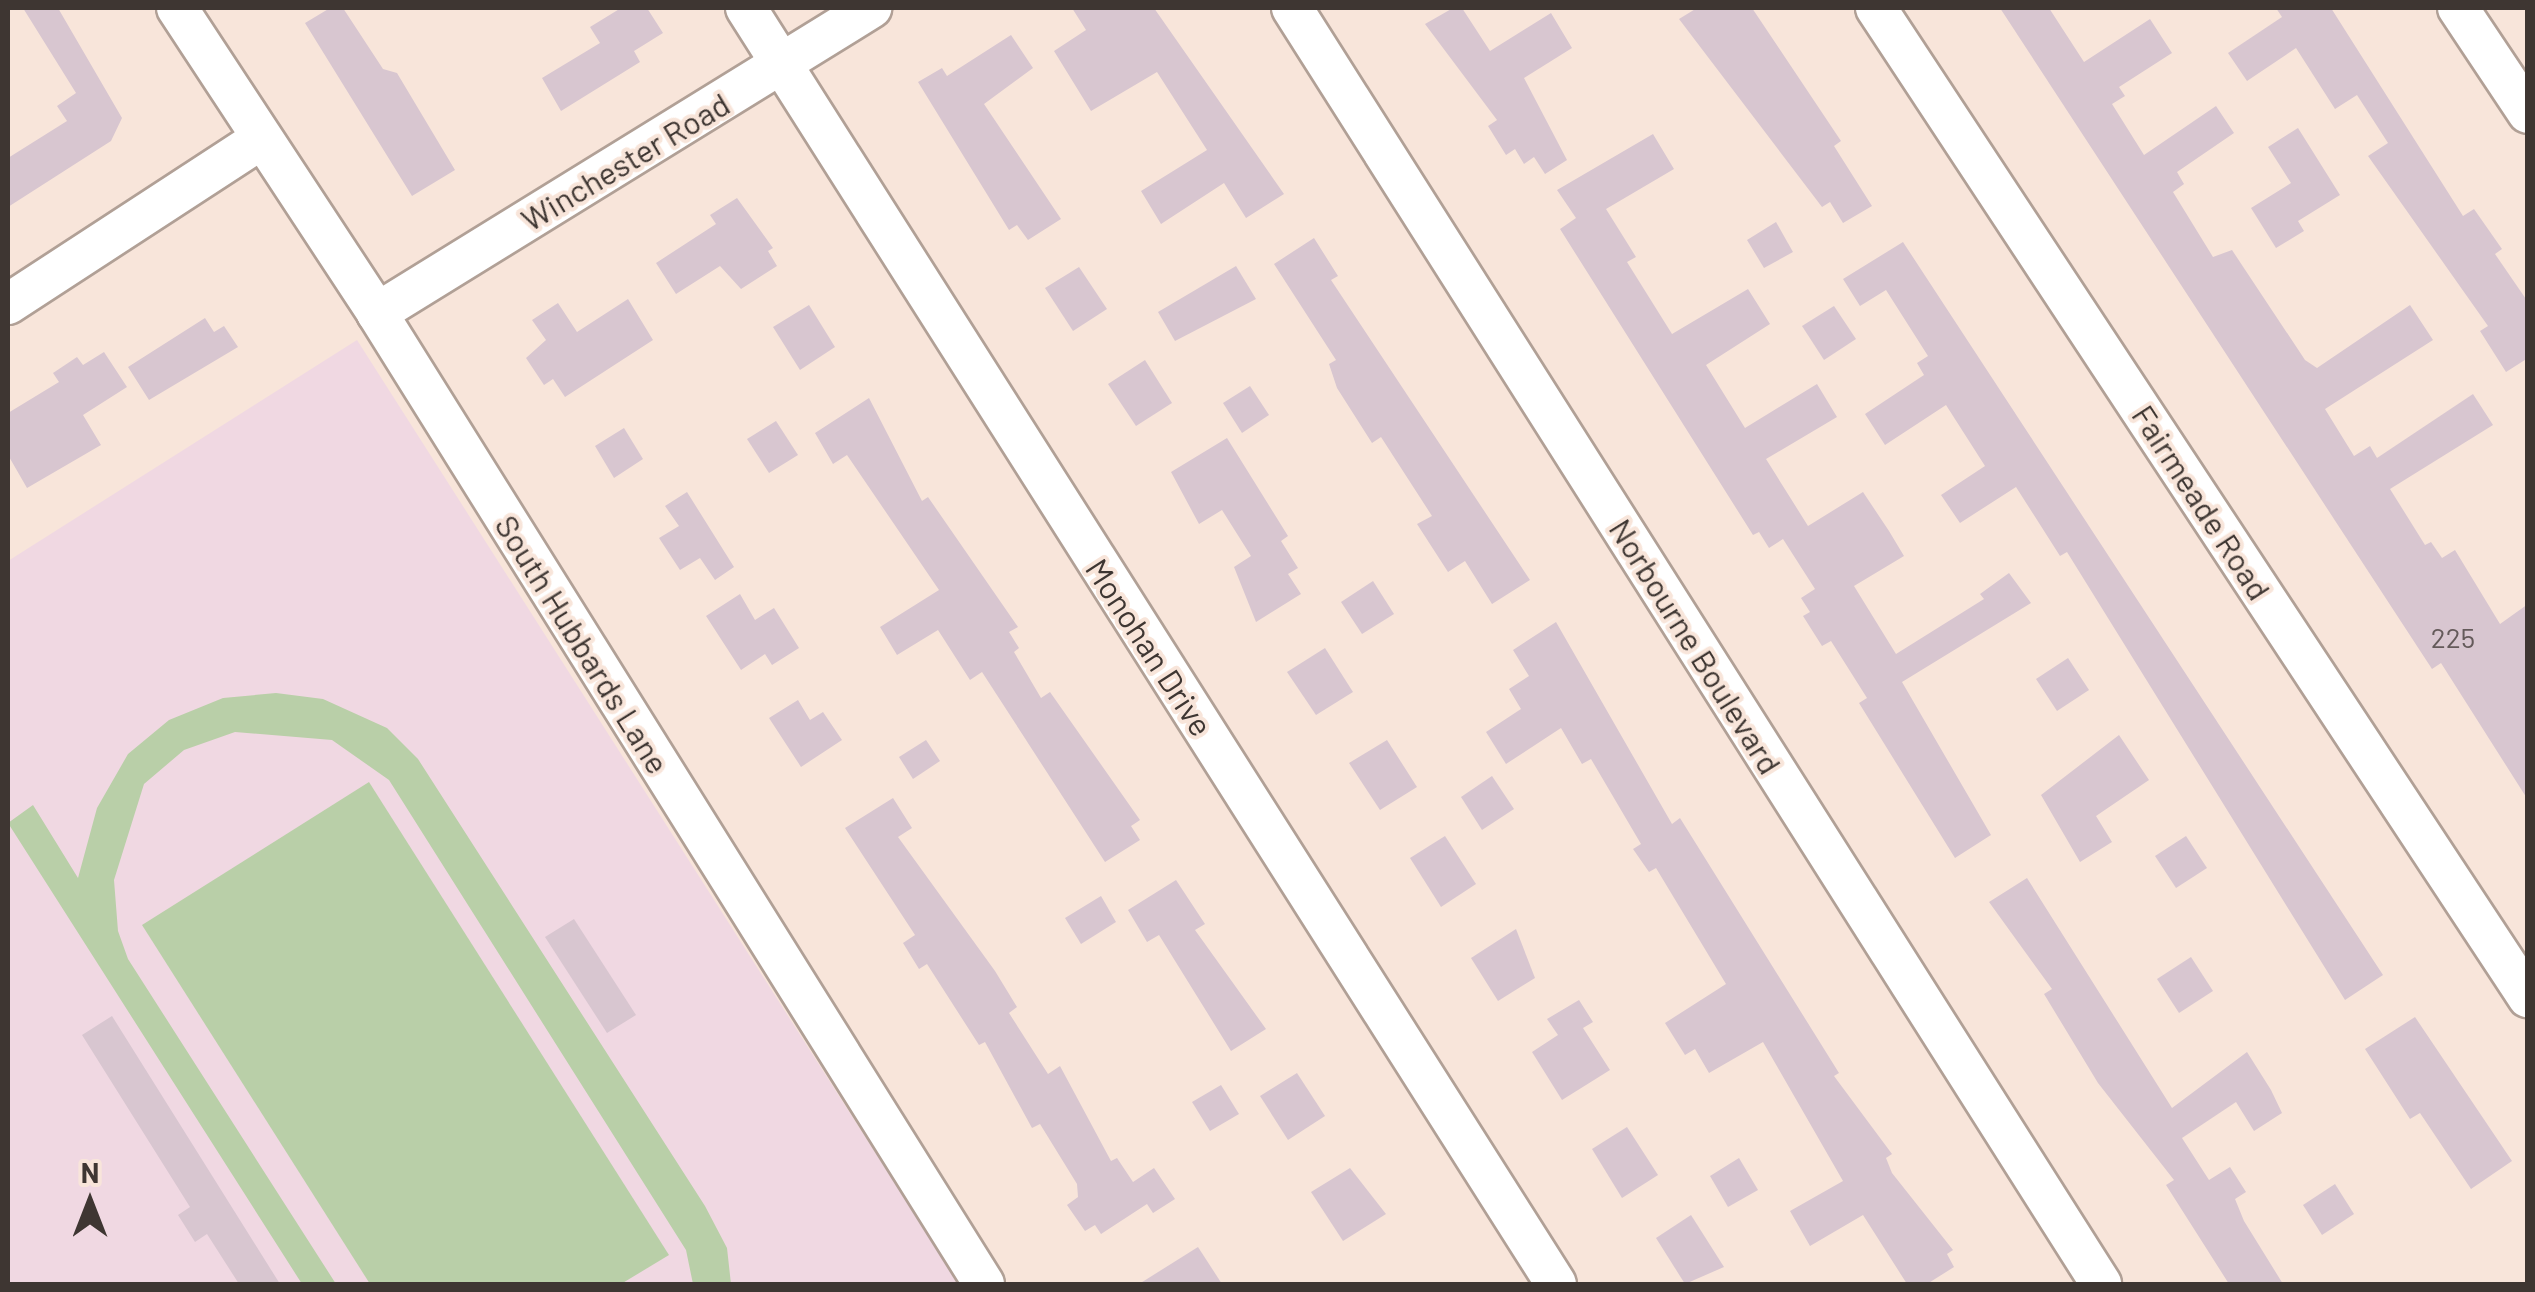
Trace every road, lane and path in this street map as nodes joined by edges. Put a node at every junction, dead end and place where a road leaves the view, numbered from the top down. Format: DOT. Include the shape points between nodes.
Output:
graph roads {
  1 [pos="177,8"];
  2 [pos="746,8"];
  3 [pos="870,8"];
  4 [pos="1292,8"];
  5 [pos="1876,8"];
  6 [pos="2458,8"];
  7 [pos="780,66"];
  8 [pos="2528,113"];
  9 [pos="260,140"];
  10 [pos="8,304"];
  11 [pos="377,312"];
  12 [pos="2528,997"];
  13 [pos="984,1284"];
  14 [pos="1556,1284"];
  15 [pos="2100,1284"];
  1 -- 9 [label="street, South Hubbards Lane"];
  2 -- 7 [label="street, Monohan Drive"];
  3 -- 7 [label="street, Winchester Road"];
  4 -- 15 [label="street, Norbourne Boulevard"];
  5 -- 12 [label="street, Fairmeade Road"];
  6 -- 8 [label="street"];
  7 -- 11 [label="street, Winchester Road"];
  7 -- 14 [label="street, Monohan Drive"];
  9 -- 10 [label="street"];
  9 -- 11 [label="street, South Hubbards Lane"];
  11 -- 13 [label="street, South Hubbards Lane"];
}
